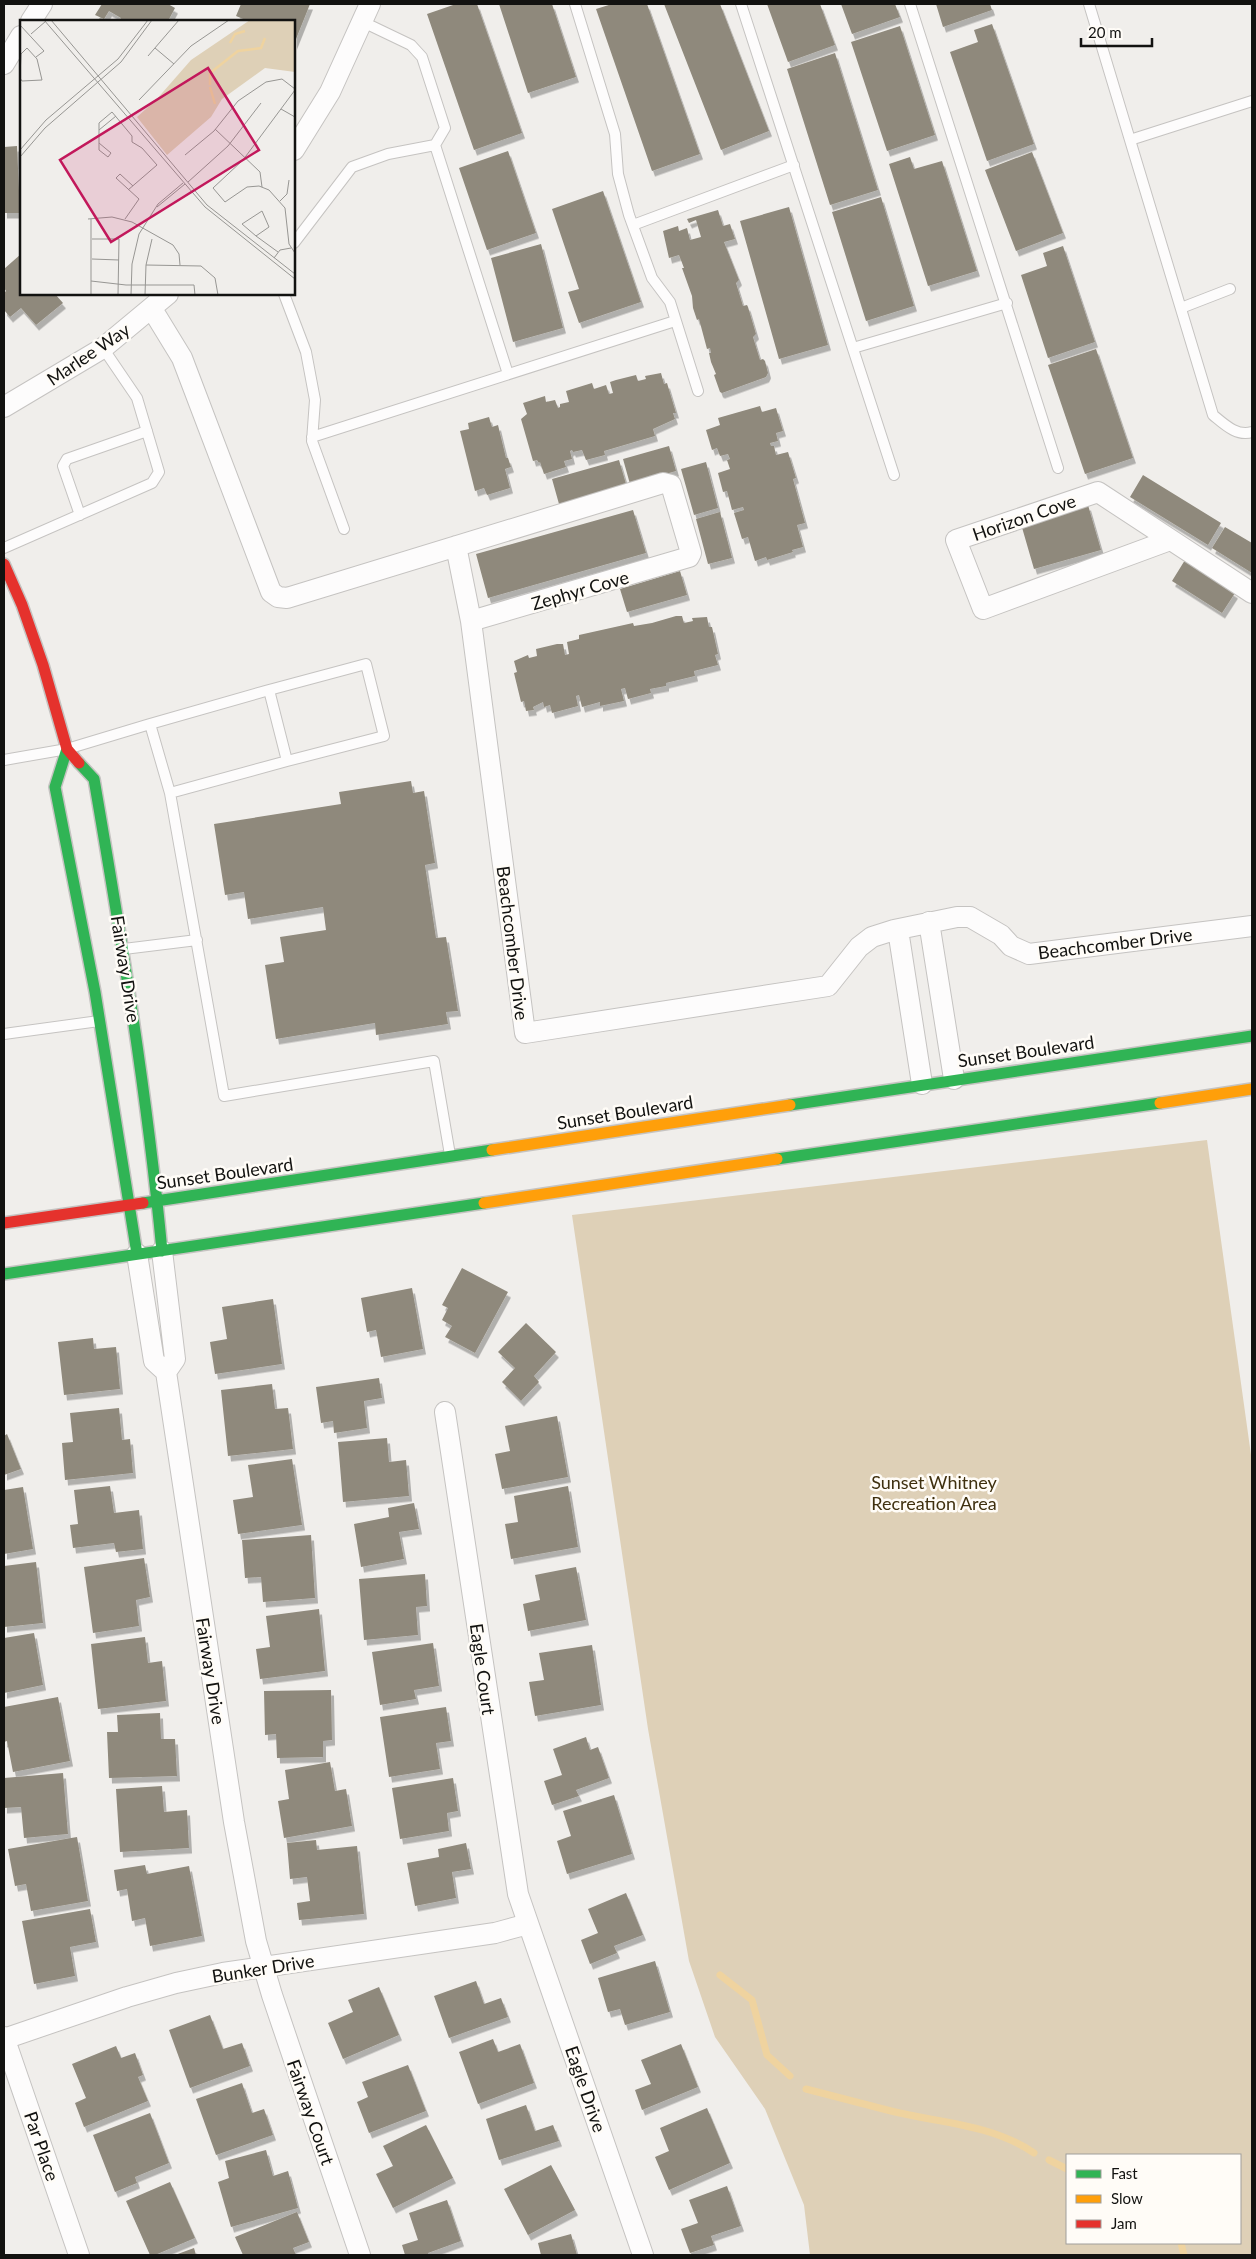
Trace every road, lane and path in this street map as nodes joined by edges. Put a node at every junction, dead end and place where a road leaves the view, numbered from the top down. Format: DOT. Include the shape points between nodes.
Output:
graph roads {
  1 [pos="42,4"];
  2 [pos="578,4"];
  3 [pos="741,4"];
  4 [pos="910,4"];
  5 [pos="1089,4"];
  6 [pos="367,13"];
  7 [pos="32,20"];
  8 [pos="20,38"];
  9 [pos="4,64"];
  10 [pos="1252,101"];
  11 [pos="1130,140"];
  12 [pos="435,146"];
  13 [pos="295,148"];
  14 [pos="794,165"];
  15 [pos="633,225"];
  16 [pos="295,242"];
  17 [pos="1230,289"];
  18 [pos="167,295"];
  19 [pos="284,295"];
  20 [pos="1007,303"];
  21 [pos="152,308"];
  22 [pos="1181,308"];
  23 [pos="675,321"];
  24 [pos="103,348"];
  25 [pos="853,348"];
  26 [pos="508,374"];
  27 [pos="698,390"];
  28 [pos="4,407"];
  29 [pos="146,430"];
  30 [pos="1252,432"];
  31 [pos="312,437"];
  32 [pos="1058,468"];
  33 [pos="894,475"];
  34 [pos="80,514"];
  35 [pos="344,529"];
  36 [pos="1170,540"];
  37 [pos="456,546"];
  38 [pos="4,548"];
  39 [pos="4,564"];
  40 [pos="1252,593"];
  41 [pos="471,621"];
  42 [pos="269,690"];
  43 [pos="150,724"];
  44 [pos="67,749"];
  45 [pos="4,760"];
  46 [pos="287,761"];
  47 [pos="170,793"];
  48 [pos="929,922"];
  49 [pos="1252,926"];
  50 [pos="898,930"];
  51 [pos="198,940"];
  52 [pos="123,949"];
  53 [pos="100,1021"];
  54 [pos="4,1034"];
  55 [pos="1252,1036"];
  56 [pos="954,1079"];
  57 [pos="922,1084"];
  58 [pos="1252,1088"];
  59 [pos="450,1157"];
  60 [pos="157,1200"];
  61 [pos="128,1205"];
  62 [pos="4,1223"];
  63 [pos="162,1251"];
  64 [pos="137,1254"];
  65 [pos="4,1274"];
  66 [pos="166,1372"];
  67 [pos="445,1412"];
  68 [pos="528,1924"];
  69 [pos="264,1968"];
  70 [pos="4,2038"];
  71 [pos="79,2255"];
  72 [pos="360,2255"];
  73 [pos="643,2255"];
  1 -- 7 [label="street"];
  2 -- 15 [label="lane" via="615,134 618,174"];
  3 -- 14 [label="lane"];
  4 -- 20 [label="lane"];
  5 -- 11 [label="lane"];
  6 -- 12 [label="lane" via="411,44 422,57 445,128"];
  6 -- 13 [label="street" via="330,92"];
  8 -- 9 [label="street"];
  10 -- 11 [label="lane"];
  11 -- 22 [label="lane"];
  12 -- 16 [label="lane" via="388,154 352,166"];
  12 -- 26 [label="lane"];
  14 -- 15 [label="lane"];
  14 -- 25 [label="lane"];
  15 -- 23 [label="lane" via="652,278 670,302"];
  17 -- 22 [label="lane"];
  18 -- 21 [label="street, Marlee Way"];
  19 -- 31 [label="lane" via="306,352 315,400"];
  20 -- 25 [label="lane"];
  20 -- 32 [label="lane"];
  21 -- 24 [label="street, Marlee Way"];
  21 -- 37 [label="street" via="182,358 270,592 287,598"];
  22 -- 30 [label="lane" via="1213,415 1228,428 1246,434"];
  23 -- 26 [label="lane"];
  23 -- 27 [label="lane"];
  24 -- 28 [label="street, Marlee Way"];
  24 -- 29 [label="lane" via="137,398"];
  25 -- 33 [label="lane"];
  26 -- 31 [label="lane"];
  29 -- 34 [label="lane" via="159,472 152,483"];
  29 -- 34 [label="lane" via="67,459 63,466"];
  31 -- 35 [label="lane"];
  34 -- 38 [label="lane"];
  36 -- 36 [label="street, Horizon Cove" via="1098,492 956,540 983,609"];
  36 -- 40 [label="street"];
  37 -- 41 [label="street, Beachcomber Drive"];
  37 -- 41 [label="street, Zephyr Cove" via="663,483 671,485 691,553 689,557"];
  39 -- 44 [label="main road, Fairway Drive" via="43,665"];
  41 -- 50 [label="street, Beachcomber Drive" via="525,1033 828,986 859,947 872,937"];
  42 -- 43 [label="lane"];
  42 -- 46 [label="lane"];
  42 -- 46 [label="lane" via="366,664 384,736"];
  43 -- 44 [label="lane"];
  43 -- 47 [label="lane"];
  44 -- 45 [label="lane"];
  44 -- 52 [label="main road, Fairway Drive" via="94,779"];
  44 -- 53 [label="main road, Fairway Drive" via="55,787"];
  46 -- 47 [label="lane"];
  47 -- 51 [label="lane"];
  48 -- 49 [label="street, Beachcomber Drive" via="970,917 1001,934 1011,946 1029,954"];
  48 -- 50 [label="street, Beachcomber Drive"];
  48 -- 56 [label="street"];
  50 -- 57 [label="street"];
  51 -- 52 [label="lane"];
  51 -- 59 [label="lane" via="224,1096 434,1061"];
  52 -- 60 [label="main road, Fairway Drive"];
  53 -- 54 [label="lane"];
  53 -- 61 [label="main road, Fairway Drive"];
  55 -- 56 [label="main road, Sunset Boulevard"];
  56 -- 57 [label="main road, Sunset Boulevard"];
  57 -- 59 [label="main road, Sunset Boulevard"];
  58 -- 63 [label="main road"];
  59 -- 60 [label="main road, Sunset Boulevard"];
  60 -- 61 [label="main road, Sunset Boulevard"];
  60 -- 63 [label="main road, Fairway Drive"];
  61 -- 62 [label="main road, Sunset Boulevard"];
  61 -- 64 [label="main road, Fairway Drive"];
  63 -- 64 [label="main road"];
  63 -- 66 [label="street, Fairway Drive" via="175,1359"];
  64 -- 65 [label="main road"];
  64 -- 66 [label="street, Fairway Drive" via="154,1361"];
  66 -- 69 [label="street, Fairway Drive" via="243,1882"];
  67 -- 68 [label="street, Eagle Court" via="513,1868"];
  68 -- 69 [label="street, Bunker Drive" via="495,1934"];
  68 -- 73 [label="street, Eagle Drive"];
  69 -- 70 [label="street, Bunker Drive" via="176,1983"];
  69 -- 72 [label="street, Fairway Court"];
  70 -- 71 [label="street, Par Place"];
}
